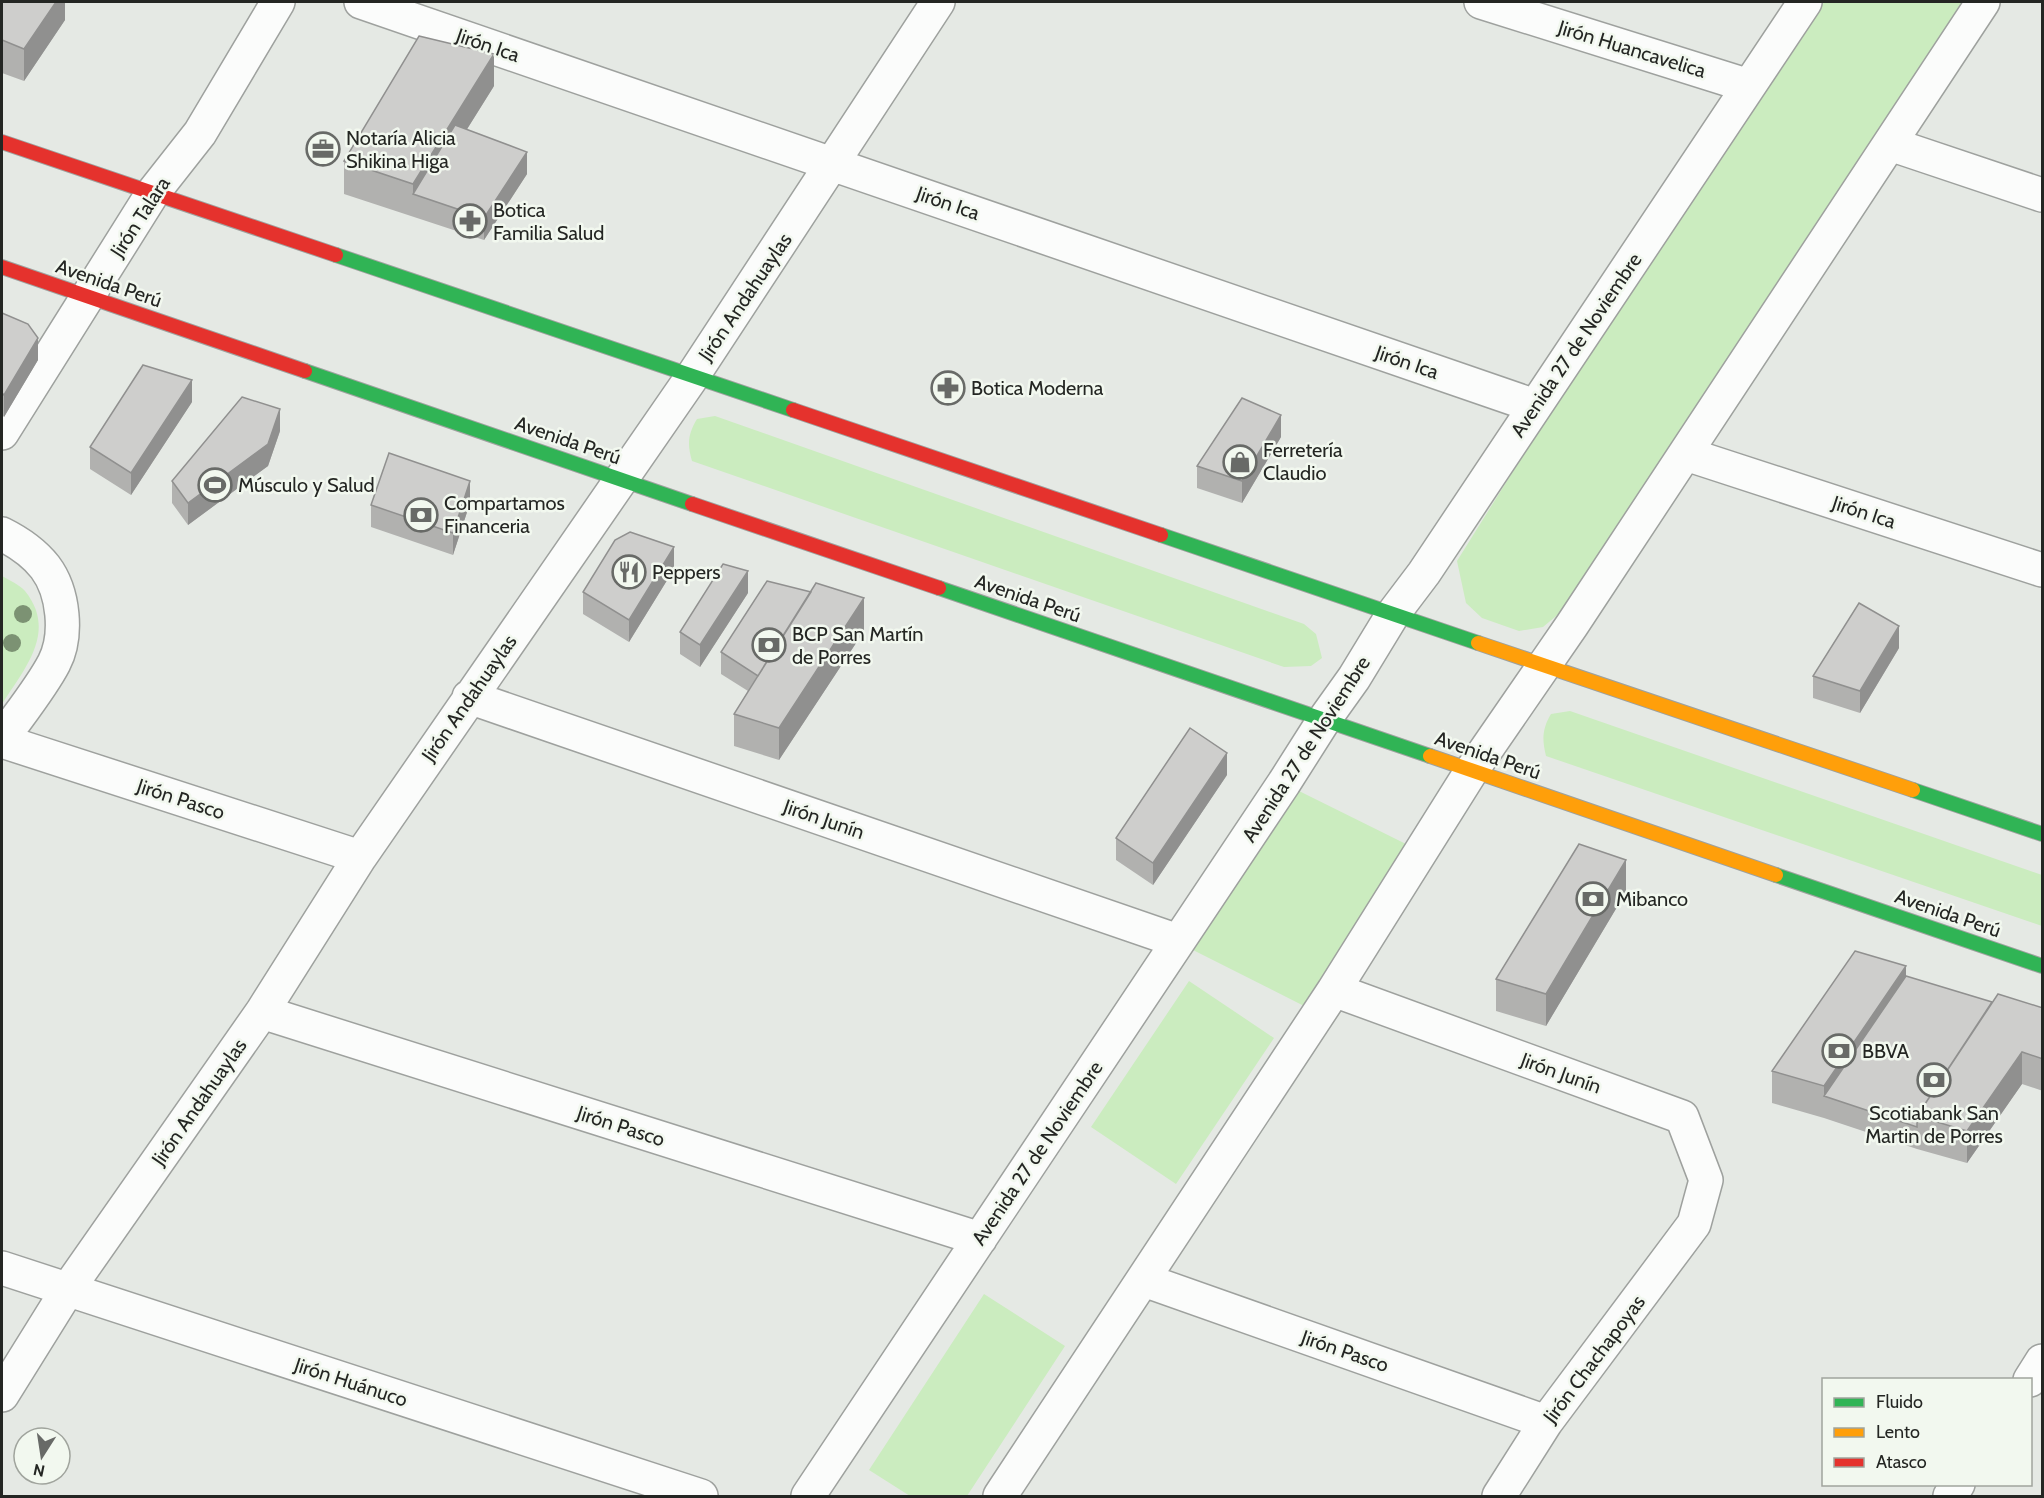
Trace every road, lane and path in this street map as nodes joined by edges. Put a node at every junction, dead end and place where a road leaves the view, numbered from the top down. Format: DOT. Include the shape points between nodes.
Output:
graph roads {
  1 [pos="278,2"];
  2 [pos="361,2"];
  3 [pos="938,2"];
  4 [pos="1481,2"];
  5 [pos="1804,2"];
  6 [pos="1983,2"];
  7 [pos="420,11"];
  8 [pos="1749,86"];
  9 [pos="2,142"];
  10 [pos="1890,144"];
  11 [pos="833,164"];
  12 [pos="152,194"];
  13 [pos="2043,195"];
  14 [pos="2,267"];
  15 [pos="89,296"];
  16 [pos="692,377"];
  17 [pos="1535,406"];
  18 [pos="2,433"];
  19 [pos="1686,454"];
  20 [pos="621,479"];
  21 [pos="2,534"];
  22 [pos="2043,570"];
  23 [pos="1393,614"];
  24 [pos="1544,665"];
  25 [pos="469,697"];
  26 [pos="1324,720"];
  27 [pos="2,740"];
  28 [pos="1472,771"];
  29 [pos="2043,834"];
  30 [pos="360,857"];
  31 [pos="1178,941"];
  32 [pos="2043,966"];
  33 [pos="1334,990"];
  34 [pos="262,1012"];
  35 [pos="1694,1224"];
  36 [pos="980,1239"];
  37 [pos="2,1268"];
  38 [pos="1144,1280"];
  39 [pos="68,1289"];
  40 [pos="2043,1361"];
  41 [pos="2031,1378"];
  42 [pos="2,1395"];
  43 [pos="1546,1422"];
  44 [pos="701,1497"];
  45 [pos="808,1497"];
  46 [pos="1000,1497"];
  47 [pos="1499,1497"];
  1 -- 12 [label="street, Jirón Talara" via="200,133"];
  2 -- 7 [label="street, Jirón Ica"];
  3 -- 11 [label="street, Jirón Andahuaylas"];
  4 -- 8 [label="street, Jirón Huancavelica"];
  5 -- 8 [label="street, Avenida 27 de Noviembre"];
  6 -- 10 [label="street"];
  7 -- 11 [label="street, Jirón Ica"];
  8 -- 17 [label="street, Avenida 27 de Noviembre"];
  9 -- 12 [label="main road"];
  10 -- 13 [label="street"];
  10 -- 19 [label="street"];
  11 -- 16 [label="street, Jirón Andahuaylas"];
  11 -- 17 [label="street, Jirón Ica"];
  12 -- 15 [label="street, Jirón Talara"];
  12 -- 16 [label="main road"];
  14 -- 15 [label="main road, Avenida Perú"];
  15 -- 18 [label="street, Jirón Talara"];
  15 -- 20 [label="main road, Avenida Perú"];
  16 -- 20 [label="street, Jirón Andahuaylas"];
  16 -- 23 [label="main road"];
  17 -- 23 [label="street, Avenida 27 de Noviembre"];
  19 -- 22 [label="street, Jirón Ica"];
  19 -- 24 [label="street"];
  20 -- 25 [label="street, Jirón Andahuaylas"];
  20 -- 26 [label="main road, Avenida Perú"];
  21 -- 27 [label="street, Jirón Pasco" via="18,541 46,568 60,598 64,631 54,663"];
  23 -- 24 [label="main road"];
  23 -- 26 [label="street, Avenida 27 de Noviembre"];
  24 -- 28 [label="street"];
  24 -- 29 [label="main road"];
  25 -- 30 [label="street, Jirón Andahuaylas"];
  25 -- 31 [label="street, Jirón Junín"];
  26 -- 28 [label="main road, Avenida Perú"];
  26 -- 31 [label="street, Avenida 27 de Noviembre"];
  27 -- 30 [label="street, Jirón Pasco"];
  28 -- 32 [label="main road, Avenida Perú"];
  28 -- 33 [label="street"];
  30 -- 34 [label="street, Jirón Andahuaylas"];
  31 -- 36 [label="street, Avenida 27 de Noviembre"];
  33 -- 35 [label="street, Jirón Junín" via="1682,1117 1706,1180"];
  33 -- 38 [label="street"];
  34 -- 36 [label="street, Jirón Pasco"];
  34 -- 39 [label="street, Jirón Andahuaylas"];
  35 -- 43 [label="street, Jirón Chachapoyas"];
  36 -- 45 [label="street, Avenida 27 de Noviembre"];
  37 -- 39 [label="street, Jirón Huánuco"];
  38 -- 43 [label="street, Jirón Pasco"];
  38 -- 46 [label="street"];
  39 -- 42 [label="street, Jirón Andahuaylas"];
  39 -- 44 [label="street, Jirón Huánuco"];
  40 -- 41 [label="street"];
  43 -- 47 [label="street, Jirón Chachapoyas"];
}
